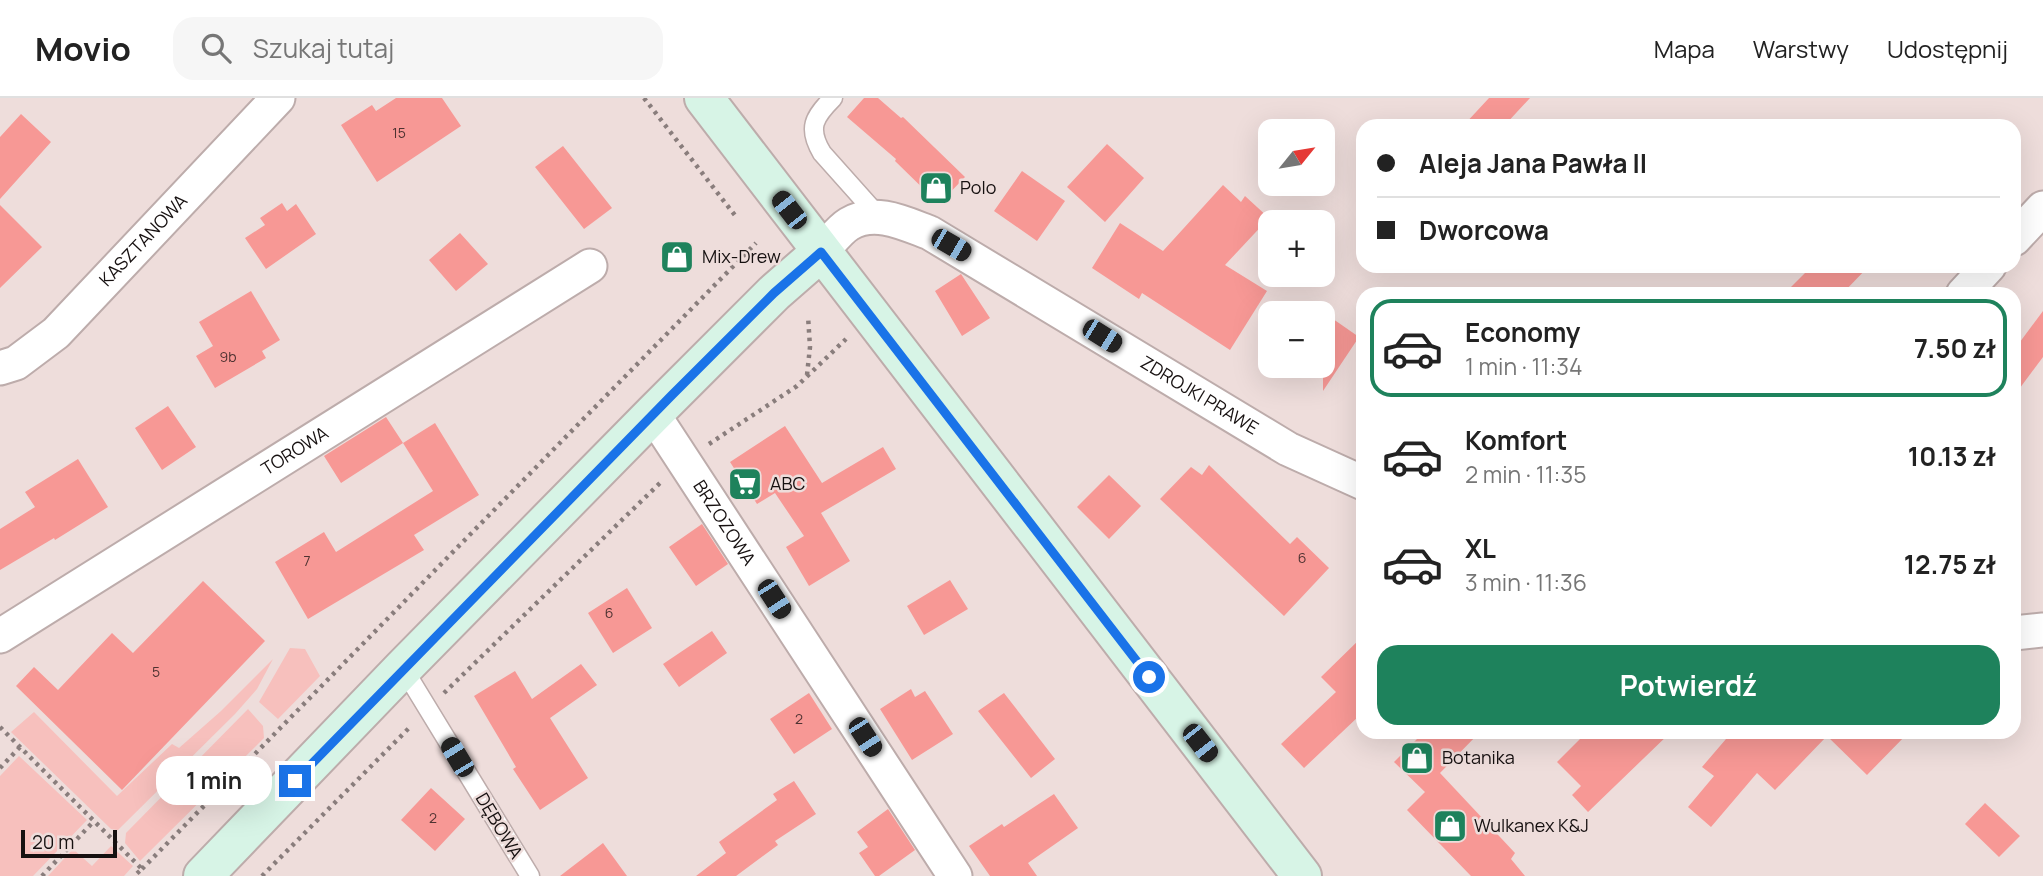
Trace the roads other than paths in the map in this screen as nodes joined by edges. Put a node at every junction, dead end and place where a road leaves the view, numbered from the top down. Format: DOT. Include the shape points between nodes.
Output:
graph roads {
  1 [pos="278,98"];
  2 [pos="704,98"];
  3 [pos="833,98"];
  4 [pos="2043,208"];
  5 [pos="880,218"];
  6 [pos="2021,232"];
  7 [pos="821,252"];
  8 [pos="590,266"];
  9 [pos="1982,273"];
  10 [pos="1970,287"];
  11 [pos="0,368"];
  12 [pos="653,414"];
  13 [pos="1356,480"];
  14 [pos="2043,630"];
  15 [pos="2021,632"];
  16 [pos="0,636"];
  17 [pos="403,668"];
  18 [pos="203,876"];
  19 [pos="530,876"];
  20 [pos="955,876"];
  21 [pos="1302,876"];
  1 -- 11 [label="street, KASZTANOWA" via="57,333 16,363"];
  2 -- 7 [label="main road"];
  3 -- 5 [label="lane" via="817,117 815,142"];
  4 -- 6 [label="street"];
  5 -- 7 [label="street, ZDROJKI PRAWE" via="847,225"];
  5 -- 13 [label="street, ZDROJKI PRAWE" via="930,233 1287,449"];
  7 -- 12 [label="main road"];
  7 -- 21 [label="main road"];
  8 -- 16 [label="street, TOROWA"];
  9 -- 10 [label="street"];
  12 -- 17 [label="main road"];
  12 -- 20 [label="street, BRZOZOWA"];
  14 -- 15 [label="street"];
  17 -- 18 [label="main road"];
  17 -- 19 [label="lane, DĘBOWA"];
}
